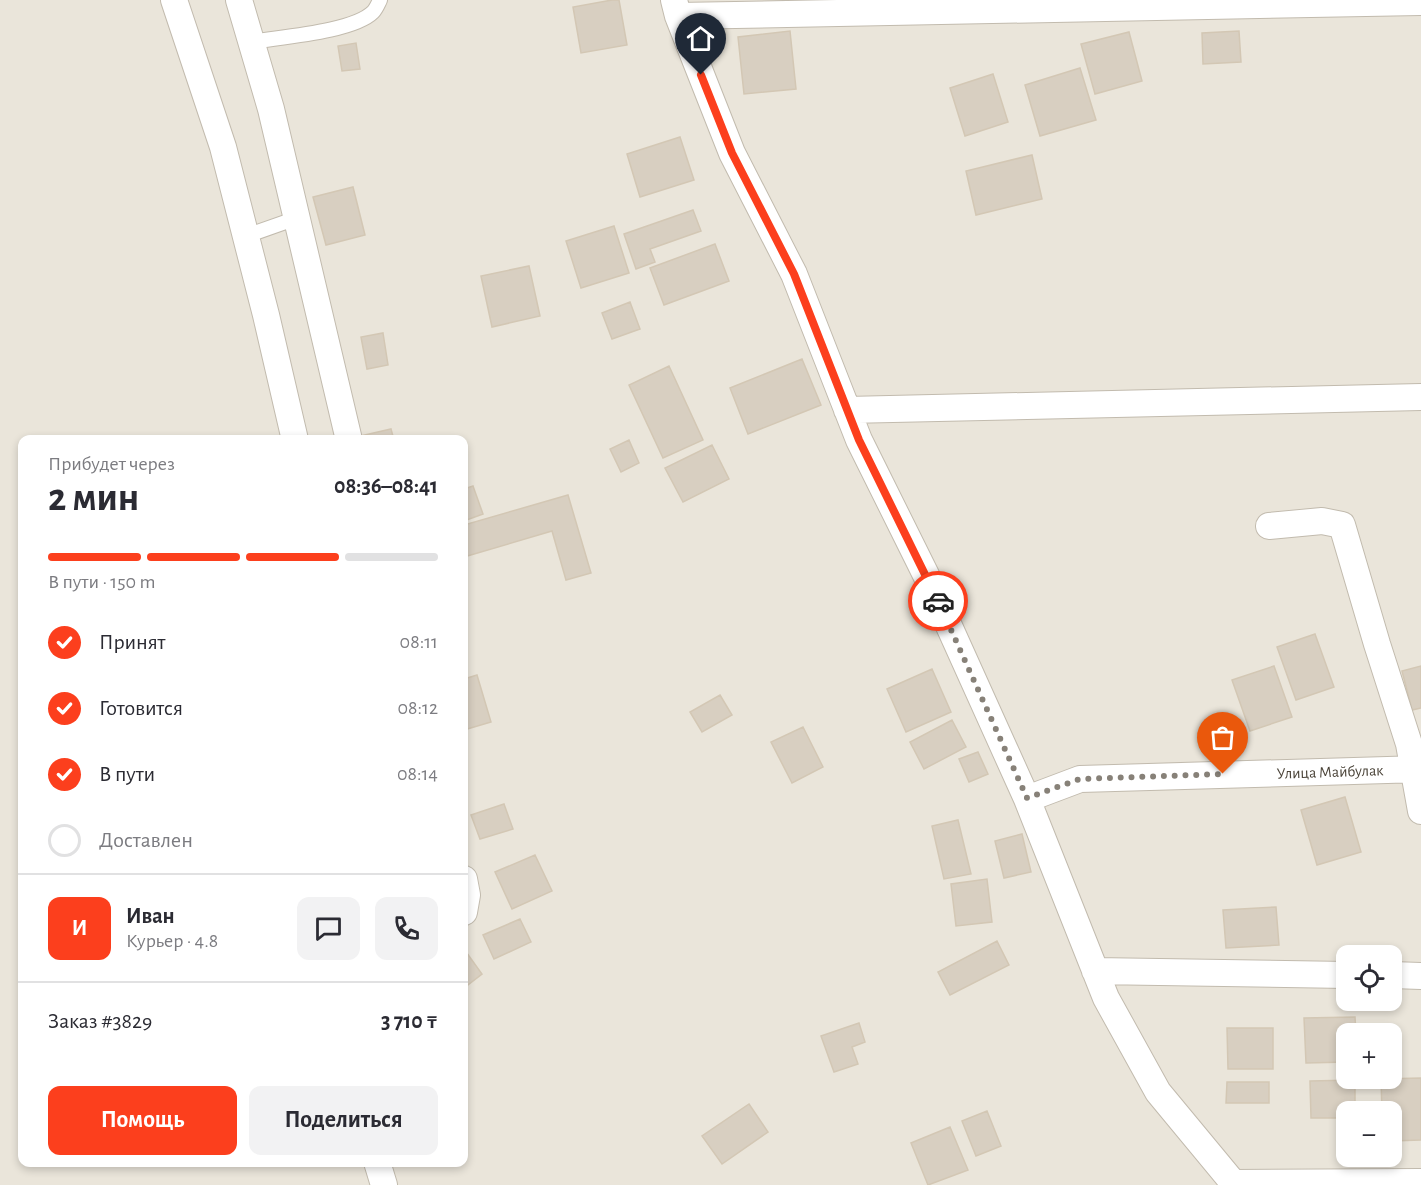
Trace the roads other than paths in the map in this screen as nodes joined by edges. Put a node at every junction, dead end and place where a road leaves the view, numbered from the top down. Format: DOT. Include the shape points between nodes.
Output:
graph roads {
  1 [pos="174,0"];
  2 [pos="238,0"];
  3 [pos="380,0"];
  4 [pos="1421,2"];
  5 [pos="676,8"];
  6 [pos="251,42"];
  7 [pos="297,218"];
  8 [pos="246,236"];
  9 [pos="1421,397"];
  10 [pos="847,410"];
  11 [pos="294,435"];
  12 [pos="348,435"];
  13 [pos="1269,526"];
  14 [pos="1418,769"];
  15 [pos="1027,798"];
  16 [pos="1421,811"];
  17 [pos="1095,971"];
  18 [pos="1336,975"];
  19 [pos="1402,975"];
  20 [pos="1421,976"];
  21 [pos="379,1167"];
  22 [pos="1421,1182"];
  23 [pos="1234,1184"];
  24 [pos="384,1185"];
  1 -- 8 [label="street" via="224,147"];
  2 -- 6 [label="street"];
  3 -- 6 [label="lane" via="374,12 360,21"];
  4 -- 5 [label="street"];
  5 -- 10 [label="street" via="732,153 794,274"];
  6 -- 7 [label="street"];
  7 -- 8 [label="lane"];
  7 -- 12 [label="street"];
  8 -- 11 [label="street"];
  9 -- 10 [label="street"];
  10 -- 15 [label="street"];
  13 -- 14 [label="street" via="1322,521 1342,525"];
  14 -- 15 [label="street, Улица Майбулак" via="1080,779"];
  14 -- 16 [label="street"];
  15 -- 17 [label="street"];
  17 -- 18 [label="street"];
  17 -- 23 [label="street" via="1158,1092"];
  19 -- 20 [label="street"];
  21 -- 24 [label="street"];
  22 -- 23 [label="street"];
}
